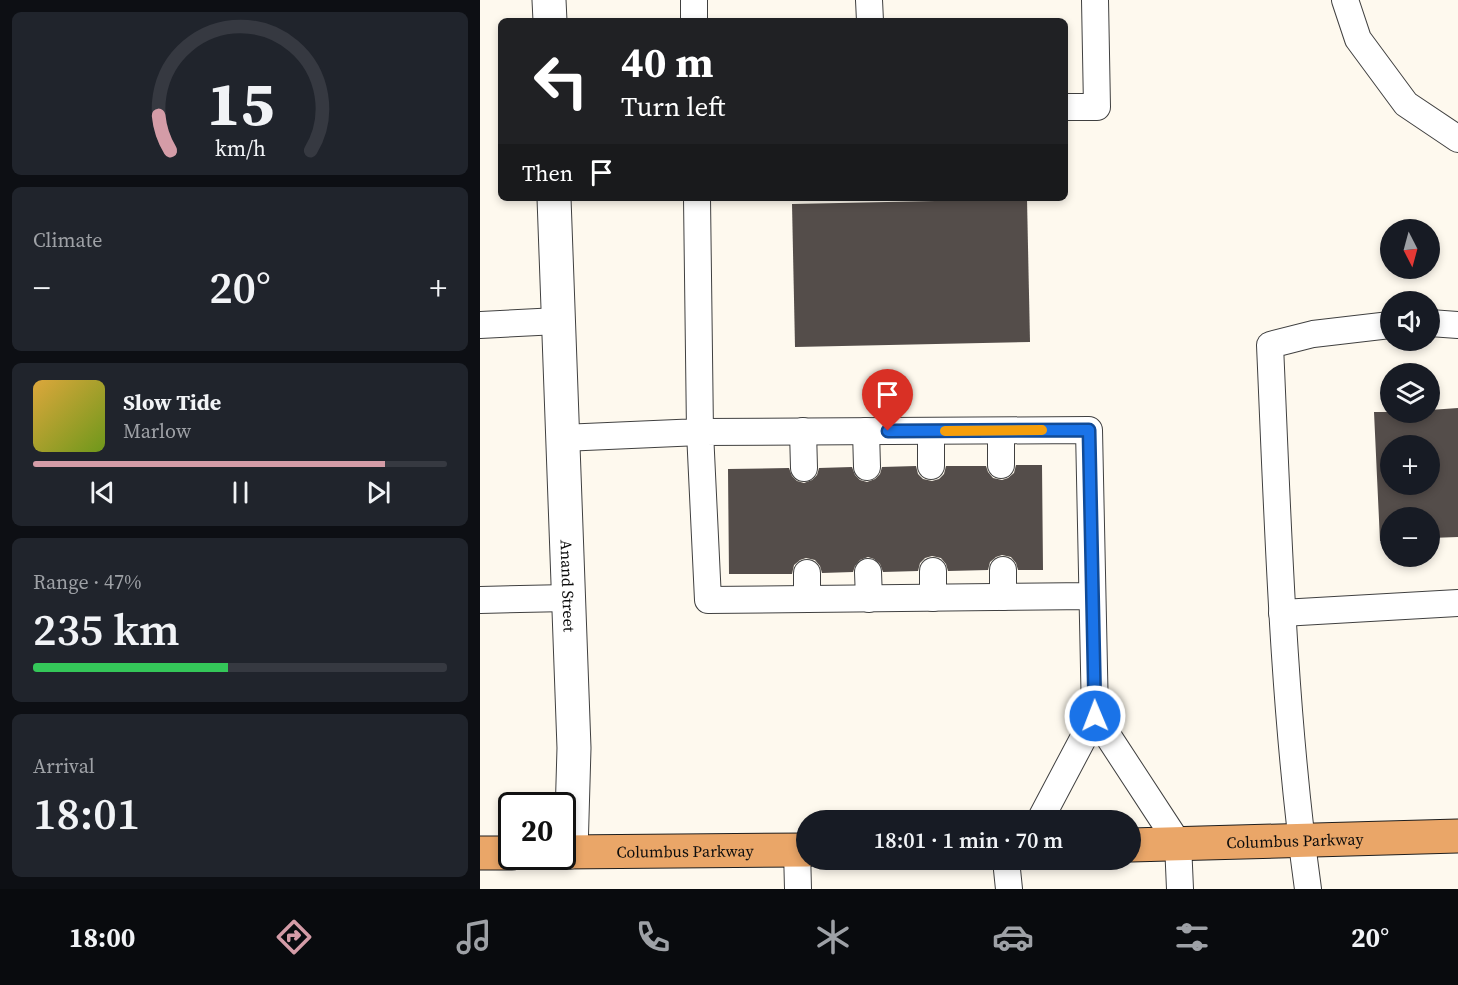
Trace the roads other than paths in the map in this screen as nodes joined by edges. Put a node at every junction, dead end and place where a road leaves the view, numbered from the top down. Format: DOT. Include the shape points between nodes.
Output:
graph roads {
  1 [pos="549,0"];
  2 [pos="694,0"];
  3 [pos="869,0"];
  4 [pos="1095,0"];
  5 [pos="1345,0"];
  6 [pos="550,18"];
  7 [pos="694,18"];
  8 [pos="870,18"];
  9 [pos="1068,107"];
  10 [pos="1458,139"];
  11 [pos="555,201"];
  12 [pos="697,201"];
  13 [pos="558,321"];
  14 [pos="1440,324"];
  15 [pos="480,325"];
  16 [pos="1458,325"];
  17 [pos="1380,326"];
  18 [pos="803,431"];
  19 [pos="866,431"];
  20 [pos="930,431"];
  21 [pos="1001,431"];
  22 [pos="700,432"];
  23 [pos="562,438"];
  24 [pos="1002,465"];
  25 [pos="931,466"];
  26 [pos="867,467"];
  27 [pos="804,468"];
  28 [pos="1003,570"];
  29 [pos="933,571"];
  30 [pos="868,572"];
  31 [pos="807,573"];
  32 [pos="1092,596"];
  33 [pos="1003,597"];
  34 [pos="568,598"];
  35 [pos="933,598"];
  36 [pos="807,599"];
  37 [pos="868,599"];
  38 [pos="480,600"];
  39 [pos="1458,603"];
  40 [pos="1281,613"];
  41 [pos="1095,716"];
  42 [pos="571,792"];
  43 [pos="1045,810"];
  44 [pos="1458,836"];
  45 [pos="1302,840"];
  46 [pos="1178,843"];
  47 [pos="1141,845"];
  48 [pos="796,850"];
  49 [pos="576,852"];
  50 [pos="480,853"];
  51 [pos="498,853"];
  52 [pos="800,870"];
  53 [pos="1007,870"];
  54 [pos="798,889"];
  55 [pos="1009,889"];
  56 [pos="1180,889"];
  57 [pos="1308,889"];
  1 -- 6 [label="street"];
  2 -- 7 [label="lane"];
  3 -- 8 [label="lane"];
  4 -- 9 [label="lane" via="1097,106"];
  5 -- 10 [label="lane" via="1358,39 1406,104"];
  11 -- 13 [label="street, Anand Street"];
  12 -- 22 [label="lane"];
  13 -- 15 [label="lane"];
  13 -- 23 [label="street, Anand Street"];
  14 -- 16 [label="lane"];
  17 -- 40 [label="lane" via="1313,334 1270,345"];
  18 -- 19 [label="lane"];
  18 -- 22 [label="lane"];
  18 -- 27 [label="lane"];
  19 -- 20 [label="lane"];
  19 -- 26 [label="lane"];
  20 -- 21 [label="lane"];
  20 -- 25 [label="lane"];
  21 -- 24 [label="lane"];
  21 -- 32 [label="lane" via="1089,430"];
  22 -- 23 [label="lane"];
  22 -- 36 [label="lane" via="708,600"];
  23 -- 34 [label="street, Anand Street"];
  28 -- 33 [label="lane"];
  29 -- 35 [label="lane"];
  30 -- 37 [label="lane"];
  31 -- 36 [label="lane"];
  32 -- 33 [label="lane"];
  32 -- 41 [label="lane"];
  33 -- 35 [label="lane"];
  34 -- 38 [label="lane"];
  34 -- 42 [label="street, Anand Street" via="574,748"];
  35 -- 37 [label="lane"];
  36 -- 37 [label="lane"];
  39 -- 40 [label="lane"];
  40 -- 45 [label="lane"];
  41 -- 43 [label="lane"];
  41 -- 46 [label="lane"];
  44 -- 45 [label="highway, Columbus Parkway"];
  45 -- 46 [label="highway, Columbus Parkway"];
  45 -- 57 [label="lane"];
  46 -- 47 [label="highway, Columbus Parkway"];
  46 -- 56 [label="lane"];
  48 -- 49 [label="highway, Columbus Parkway"];
  50 -- 51 [label="highway"];
  52 -- 54 [label="lane"];
  53 -- 55 [label="lane"];
}
